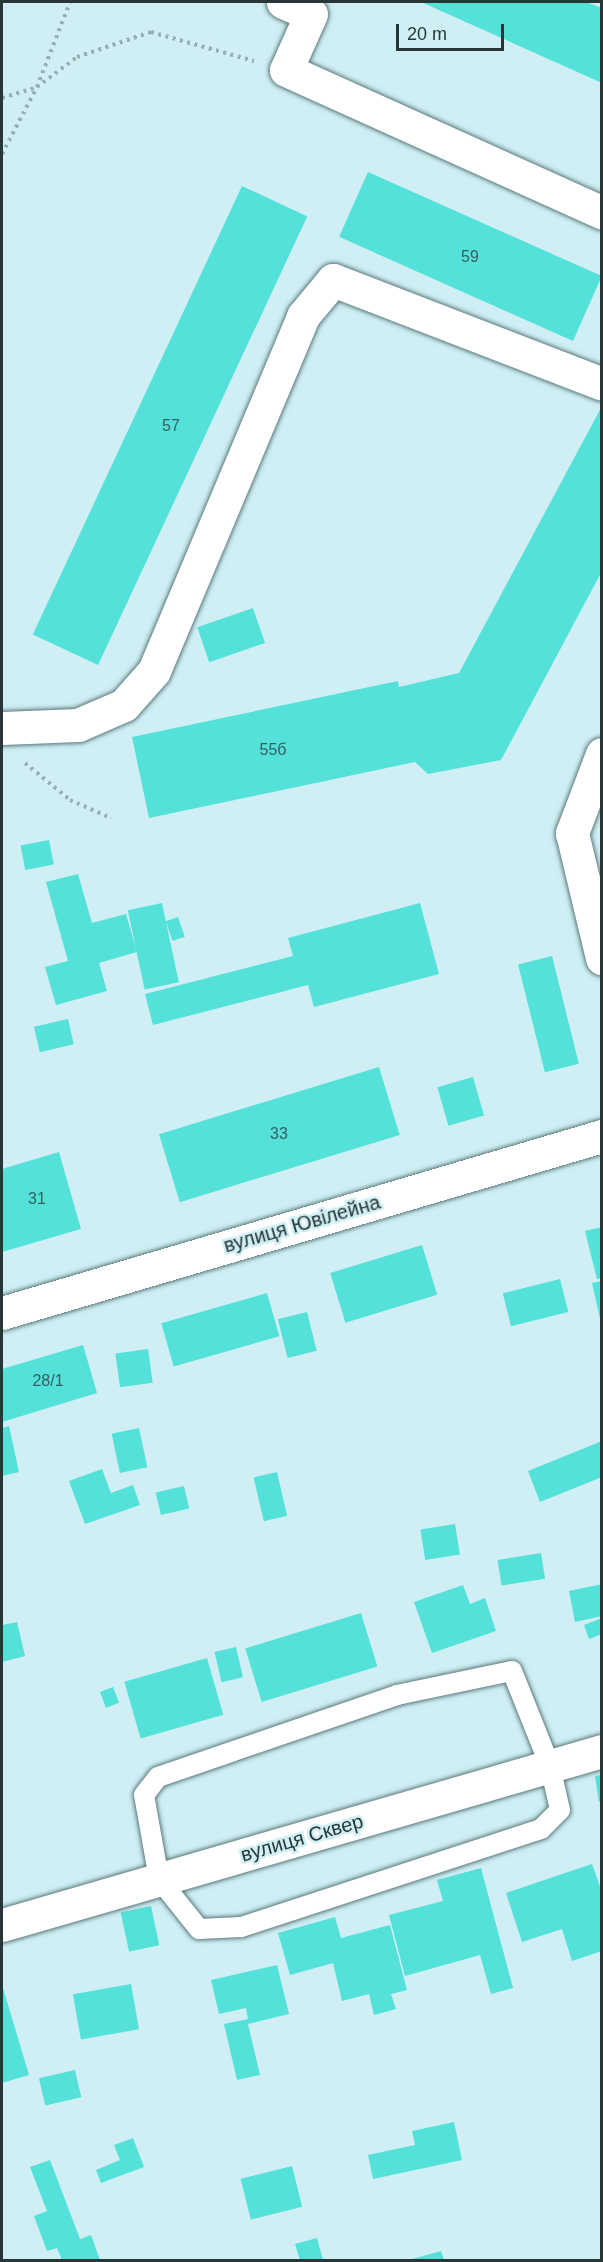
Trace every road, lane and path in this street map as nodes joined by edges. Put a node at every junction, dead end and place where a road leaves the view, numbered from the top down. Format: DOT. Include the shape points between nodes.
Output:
graph roads {
  1 [pos="70,2"];
  2 [pos="283,2"];
  3 [pos="286,70"];
  4 [pos="37,87"];
  5 [pos="2,98"];
  6 [pos="2,154"];
  7 [pos="602,213"];
  8 [pos="602,384"];
  9 [pos="2,728"];
  10 [pos="602,754"];
  11 [pos="19,757"];
  12 [pos="111,818"];
  13 [pos="602,958"];
  14 [pos="602,1136"];
  15 [pos="2,1313"];
  16 [pos="602,1751"];
  17 [pos="550,1766"];
  18 [pos="159,1879"];
  19 [pos="2,1925"];
  1 -- 4 [label="path"];
  2 -- 3 [label="street" via="311,14"];
  3 -- 4 [label="path" via="151,32 77,57"];
  3 -- 7 [label="street"];
  4 -- 5 [label="path"];
  4 -- 6 [label="path"];
  8 -- 9 [label="street" via="333,280 303,316 154,671 124,705 78,725"];
  10 -- 13 [label="street" via="572,833"];
  11 -- 12 [label="path" via="70,800"];
  14 -- 15 [label="street, вулиця Ювілейна"];
  16 -- 17 [label="street, вулиця Сквер"];
  17 -- 18 [label="street, вулиця Сквер"];
  17 -- 18 [label="lane" via="560,1810 541,1829 241,1927 199,1929"];
  17 -- 18 [label="lane" via="512,1671 397,1695 158,1777 144,1794"];
  18 -- 19 [label="street, вулиця Сквер"];
}
